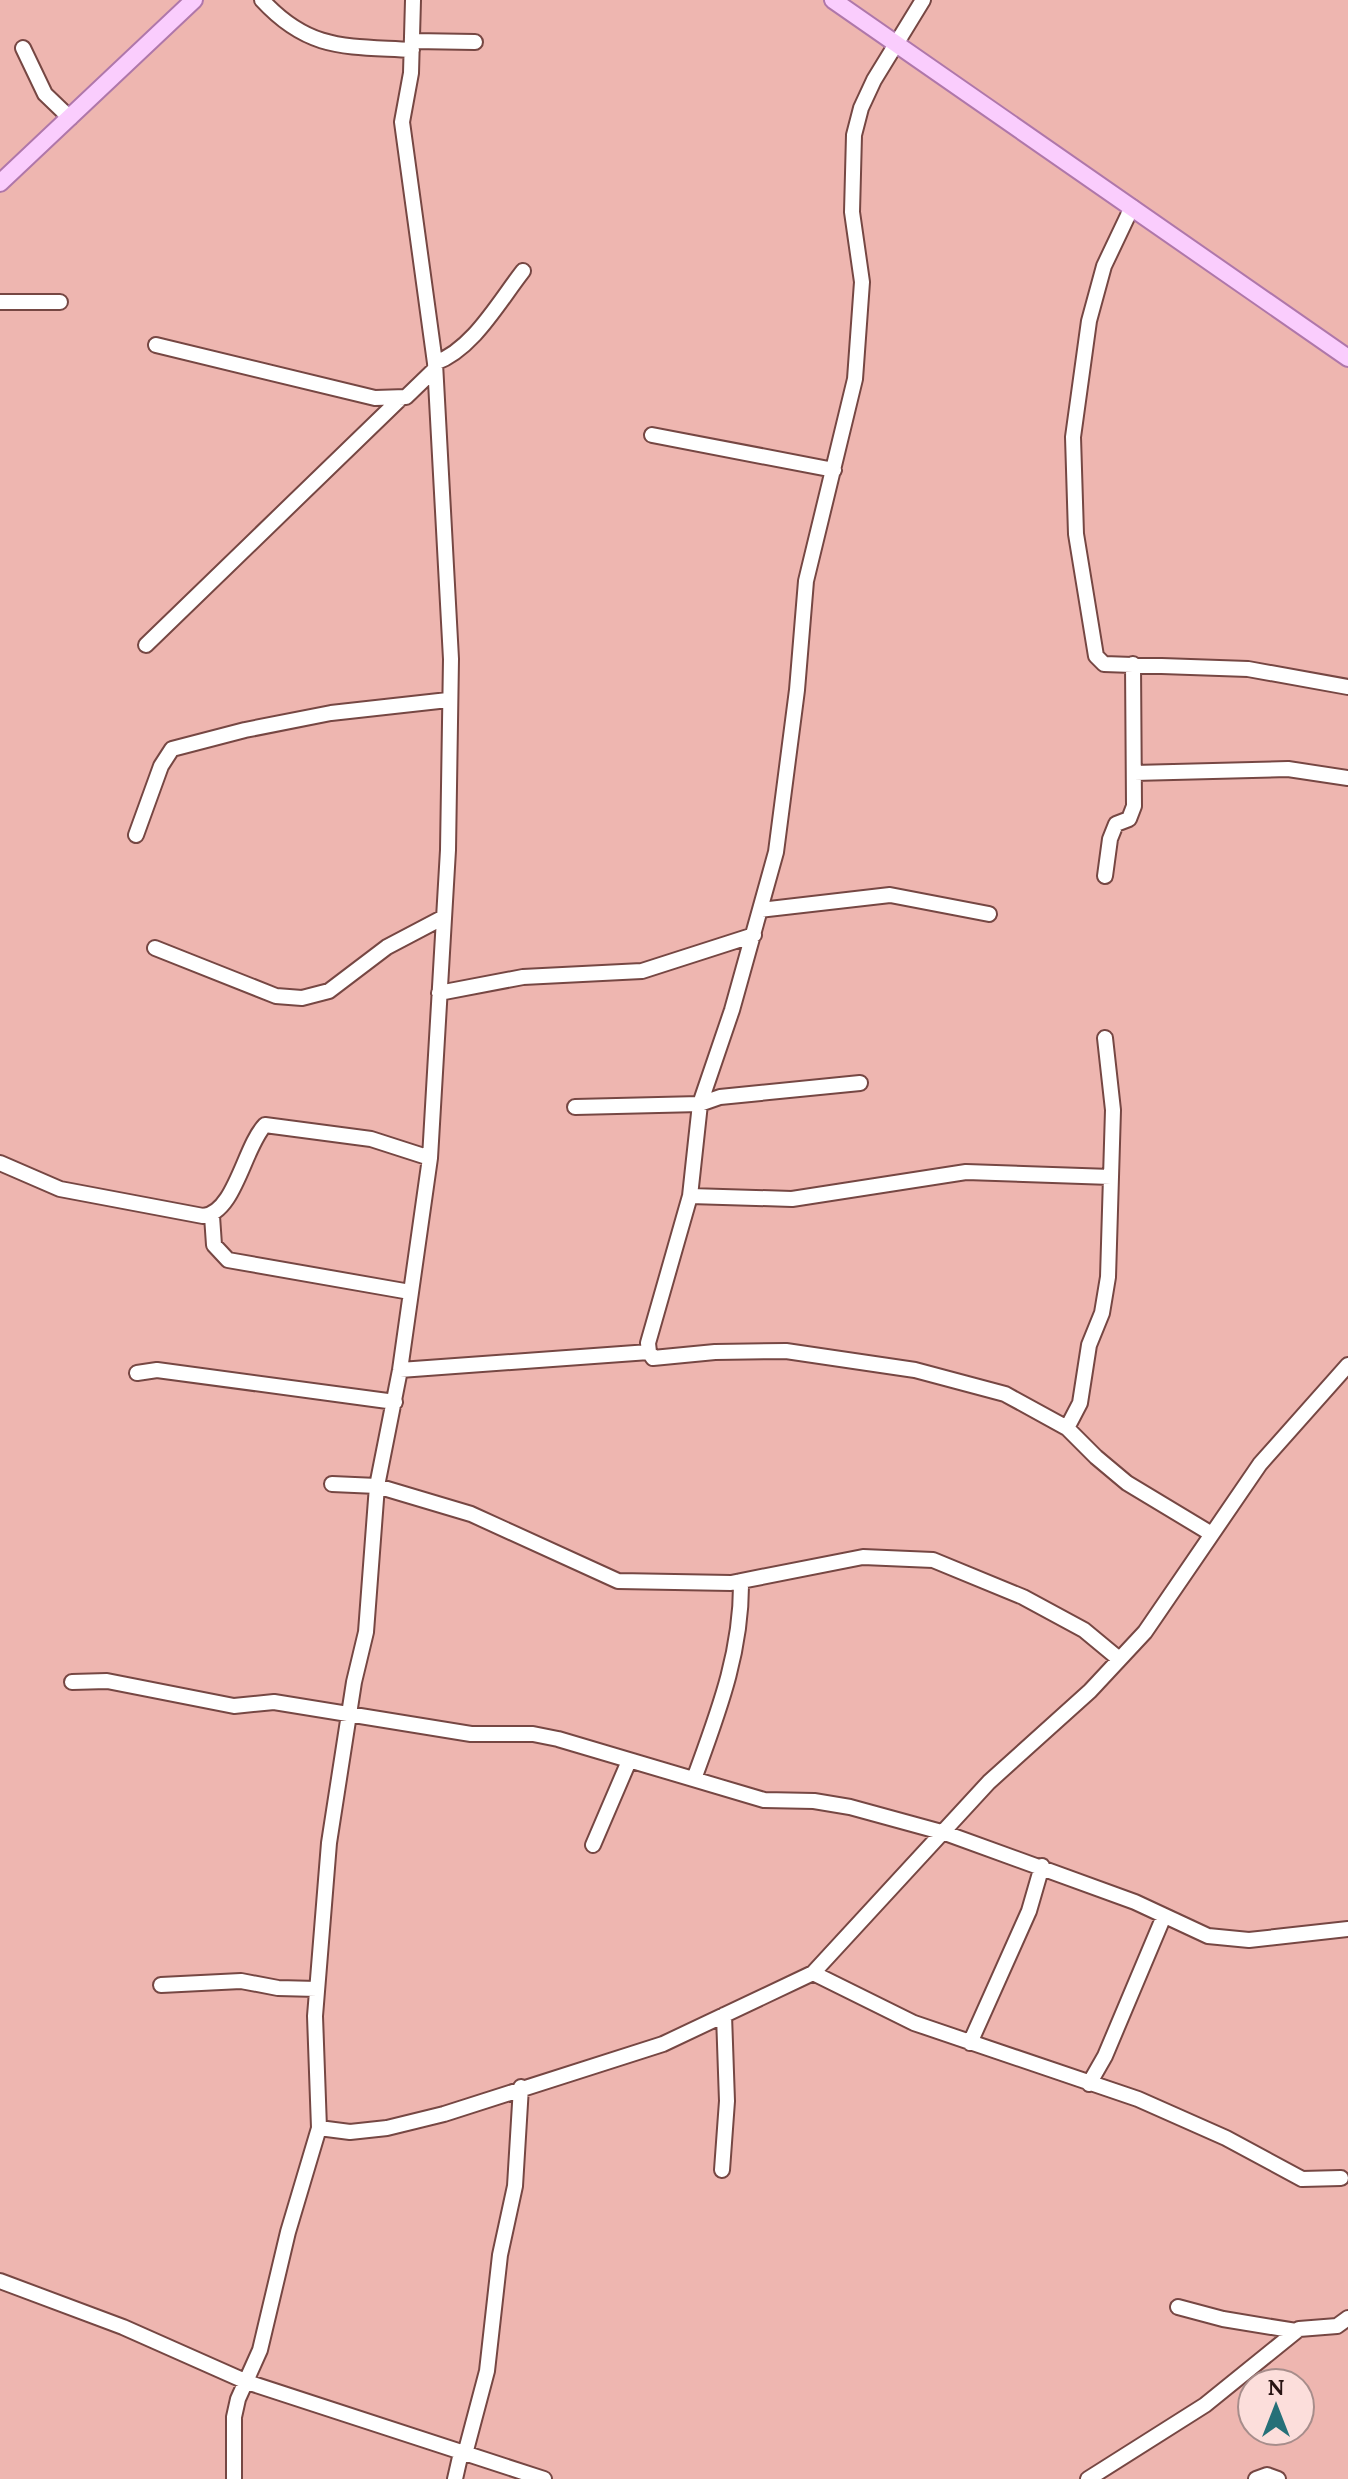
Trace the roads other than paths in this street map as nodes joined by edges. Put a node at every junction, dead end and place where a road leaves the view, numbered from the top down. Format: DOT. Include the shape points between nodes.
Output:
graph roads {
  1 [pos="194,0"];
  2 [pos="262,0"];
  3 [pos="413,0"];
  4 [pos="833,0"];
  5 [pos="923,0"];
  6 [pos="475,42"];
  7 [pos="894,44"];
  8 [pos="413,46"];
  9 [pos="23,48"];
  10 [pos="70,118"];
  11 [pos="0,183"];
  12 [pos="1132,207"];
  13 [pos="523,271"];
  14 [pos="0,302"];
  15 [pos="60,302"];
  16 [pos="156,345"];
  17 [pos="1348,358"];
  18 [pos="435,366"];
  19 [pos="400,399"];
  20 [pos="652,435"];
  21 [pos="834,470"];
  22 [pos="146,645"];
  23 [pos="1133,664"];
  24 [pos="1348,687"];
  25 [pos="448,700"];
  26 [pos="1134,773"];
  27 [pos="1348,778"];
  28 [pos="136,835"];
  29 [pos="1105,876"];
  30 [pos="760,910"];
  31 [pos="989,914"];
  32 [pos="444,917"];
  33 [pos="754,935"];
  34 [pos="155,948"];
  35 [pos="439,993"];
  36 [pos="1105,1038"];
  37 [pos="860,1083"];
  38 [pos="700,1104"];
  39 [pos="575,1107"];
  40 [pos="430,1158"];
  41 [pos="0,1163"];
  42 [pos="1111,1177"];
  43 [pos="690,1196"];
  44 [pos="212,1216"];
  45 [pos="410,1292"];
  46 [pos="649,1352"];
  47 [pos="1348,1365"];
  48 [pos="400,1370"];
  49 [pos="137,1373"];
  50 [pos="395,1402"];
  51 [pos="1067,1428"];
  52 [pos="332,1484"];
  53 [pos="377,1486"];
  54 [pos="1210,1533"];
  55 [pos="741,1581"];
  56 [pos="1119,1659"];
  57 [pos="72,1682"];
  58 [pos="351,1715"];
  59 [pos="629,1761"];
  60 [pos="694,1779"];
  61 [pos="945,1833"];
  62 [pos="593,1845"];
  63 [pos="1042,1866"];
  64 [pos="1164,1916"];
  65 [pos="1348,1929"];
  66 [pos="813,1973"];
  67 [pos="161,1985"];
  68 [pos="317,1989"];
  69 [pos="724,2015"];
  70 [pos="970,2043"];
  71 [pos="1089,2084"];
  72 [pos="521,2087"];
  73 [pos="319,2128"];
  74 [pos="722,2170"];
  75 [pos="1341,2178"];
  76 [pos="0,2281"];
  77 [pos="1178,2307"];
  78 [pos="1348,2318"];
  79 [pos="1296,2331"];
  80 [pos="247,2382"];
  81 [pos="465,2454"];
  82 [pos="234,2479"];
  83 [pos="455,2479"];
  84 [pos="544,2479"];
  85 [pos="1088,2479"];
  86 [pos="1256,2479"];
  87 [pos="1278,2479"];
  1 -- 10 [label="main road"];
  2 -- 8 [label="street" via="321,43"];
  3 -- 8 [label="street"];
  4 -- 7 [label="main road"];
  5 -- 7 [label="street"];
  6 -- 8 [label="street"];
  7 -- 12 [label="main road"];
  7 -- 21 [label="street" via="861,108 851,159 861,324 855,379"];
  8 -- 18 [label="street" via="402,122"];
  9 -- 10 [label="street" via="45,94"];
  10 -- 11 [label="main road"];
  12 -- 17 [label="main road"];
  12 -- 23 [label="street" via="1104,266 1089,321 1073,437 1076,534 1096,656 1104,664"];
  13 -- 18 [label="street" via="471,338"];
  14 -- 15 [label="street"];
  16 -- 19 [label="street" via="337,392"];
  18 -- 19 [label="street"];
  18 -- 25 [label="street" via="451,659"];
  19 -- 22 [label="street"];
  20 -- 21 [label="street"];
  21 -- 30 [label="street" via="806,581 785,804"];
  23 -- 24 [label="street" via="1248,669"];
  23 -- 26 [label="street"];
  25 -- 28 [label="street" via="331,713 172,749"];
  25 -- 32 [label="street" via="451,759"];
  26 -- 27 [label="street" via="1288,769"];
  26 -- 29 [label="street" via="1134,806 1129,819 1116,824"];
  30 -- 31 [label="street" via="890,895"];
  30 -- 33 [label="street"];
  32 -- 34 [label="street" via="387,947 329,991 302,998 276,996"];
  32 -- 35 [label="street"];
  33 -- 35 [label="street" via="642,971 535,975"];
  33 -- 38 [label="street"];
  35 -- 40 [label="street"];
  36 -- 42 [label="street" via="1113,1110"];
  37 -- 38 [label="street" via="720,1097"];
  38 -- 39 [label="street"];
  38 -- 43 [label="street"];
  40 -- 44 [label="street" via="371,1139 265,1125 254,1136 232,1191"];
  40 -- 45 [label="street"];
  41 -- 44 [label="street" via="60,1189"];
  42 -- 43 [label="street" via="966,1172 792,1199"];
  42 -- 51 [label="street" via="1102,1313 1089,1345 1080,1403"];
  43 -- 46 [label="street"];
  44 -- 45 [label="street" via="214,1245 228,1260"];
  45 -- 48 [label="street"];
  46 -- 48 [label="street"];
  46 -- 51 [label="street" via="653,1358 786,1351 915,1370 1005,1394"];
  47 -- 54 [label="street" via="1260,1464"];
  48 -- 50 [label="street"];
  49 -- 50 [label="street" via="157,1370"];
  50 -- 53 [label="street"];
  51 -- 54 [label="street" via="1127,1483"];
  52 -- 53 [label="street"];
  53 -- 55 [label="street" via="471,1514 618,1581"];
  53 -- 58 [label="street" via="366,1632"];
  54 -- 56 [label="street" via="1145,1632"];
  55 -- 56 [label="street" via="863,1557 933,1560 1023,1597 1084,1630"];
  55 -- 60 [label="street" via="733,1672"];
  56 -- 61 [label="street" via="989,1782"];
  57 -- 58 [label="street" via="107,1681 234,1706 274,1702"];
  58 -- 59 [label="street" via="471,1734 533,1734"];
  58 -- 68 [label="street" via="329,1843"];
  59 -- 60 [label="street"];
  59 -- 62 [label="street"];
  60 -- 61 [label="street" via="764,1800 850,1807"];
  61 -- 63 [label="street"];
  61 -- 66 [label="street"];
  63 -- 64 [label="street"];
  63 -- 70 [label="street" via="1029,1911"];
  64 -- 65 [label="street" via="1208,1936 1237,1940"];
  64 -- 71 [label="street"];
  66 -- 69 [label="street"];
  66 -- 70 [label="street" via="914,2023"];
  67 -- 68 [label="street" via="241,1981"];
  68 -- 73 [label="street"];
  69 -- 72 [label="street" via="622,2059"];
  69 -- 74 [label="street" via="727,2101"];
  70 -- 71 [label="street"];
  71 -- 75 [label="street" via="1138,2099 1226,2138 1302,2179"];
  72 -- 73 [label="street" via="387,2128"];
  72 -- 81 [label="street" via="515,2186 500,2255 487,2371"];
  73 -- 80 [label="street"];
  76 -- 80 [label="street"];
  77 -- 79 [label="street"];
  78 -- 79 [label="street" via="1337,2326"];
  79 -- 85 [label="street" via="1205,2405"];
  80 -- 81 [label="street"];
  80 -- 82 [label="street" via="234,2417"];
  81 -- 83 [label="street"];
  81 -- 84 [label="street"];
  86 -- 87 [label="street"];
}
